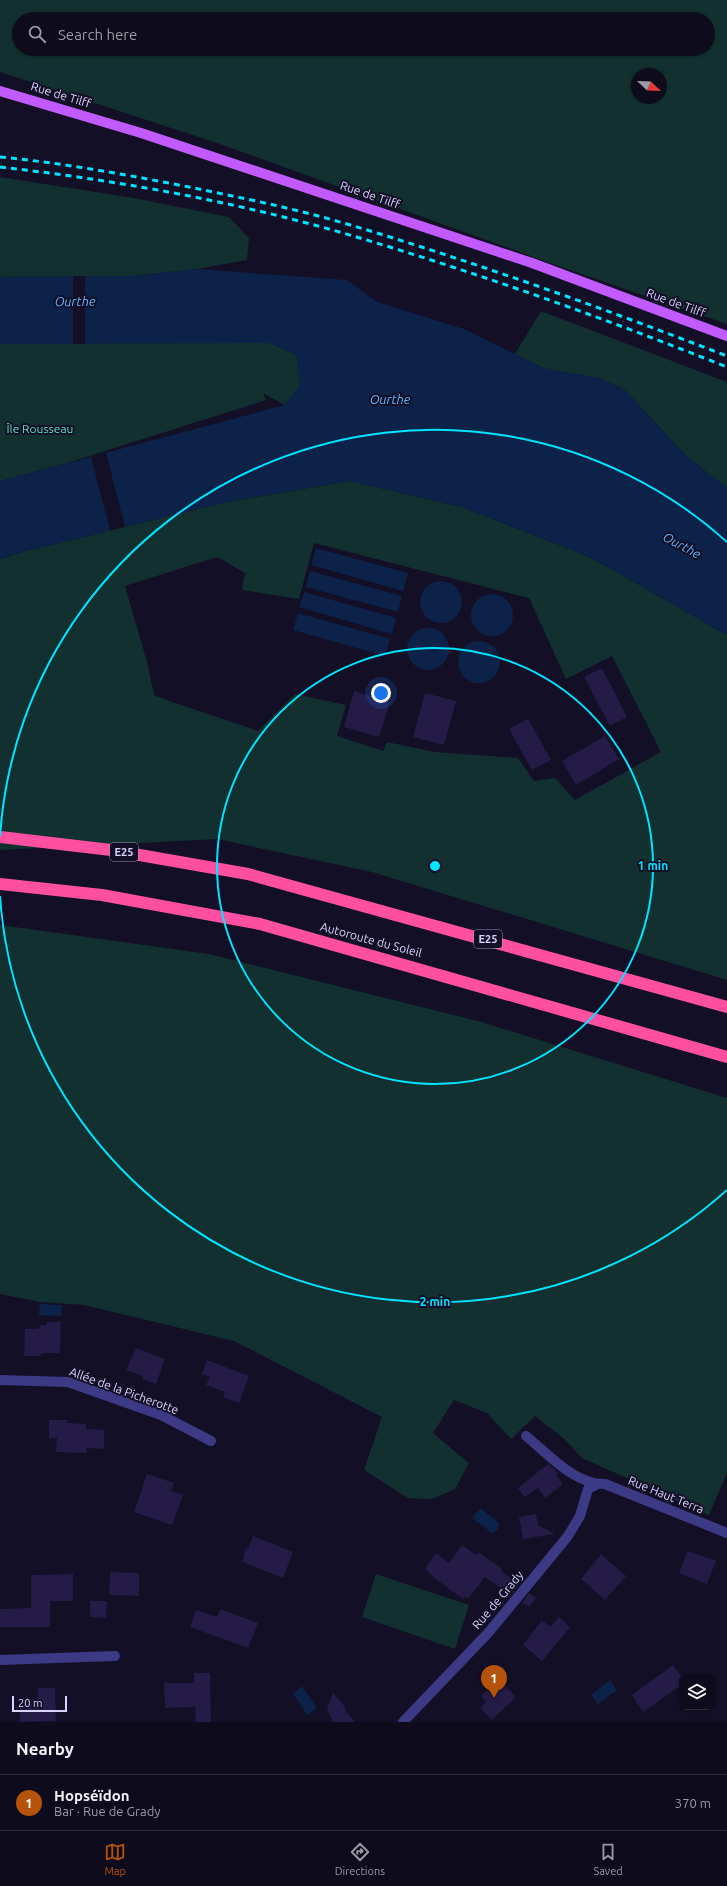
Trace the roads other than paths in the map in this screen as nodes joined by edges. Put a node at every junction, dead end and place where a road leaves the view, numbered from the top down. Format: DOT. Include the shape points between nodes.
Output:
graph roads {
  1 [pos="0,91"];
  2 [pos="727,336"];
  3 [pos="0,837"];
  4 [pos="0,884"];
  5 [pos="727,1007"];
  6 [pos="727,1057"];
  7 [pos="0,1380"];
  8 [pos="526,1436"];
  9 [pos="211,1441"];
  10 [pos="596,1485"];
  11 [pos="727,1533"];
  12 [pos="115,1656"];
  13 [pos="0,1660"];
  14 [pos="403,1722"];
  1 -- 2 [label="main road, Rue de Tilff" via="141,133 502,253"];
  3 -- 5 [label="highway, E25" via="111,850 248,874"];
  4 -- 6 [label="highway, Autoroute du Soleil" via="102,895 260,924"];
  7 -- 9 [label="street, Allée de la Picherotte" via="68,1382 161,1416"];
  8 -- 10 [label="street, Rue Haut Terra" via="572,1474"];
  10 -- 11 [label="street, Rue Haut Terra" via="605,1484"];
  10 -- 14 [label="street, Rue de Grady" via="588,1489 580,1516 568,1536 489,1632"];
  12 -- 13 [label="street"];
}
